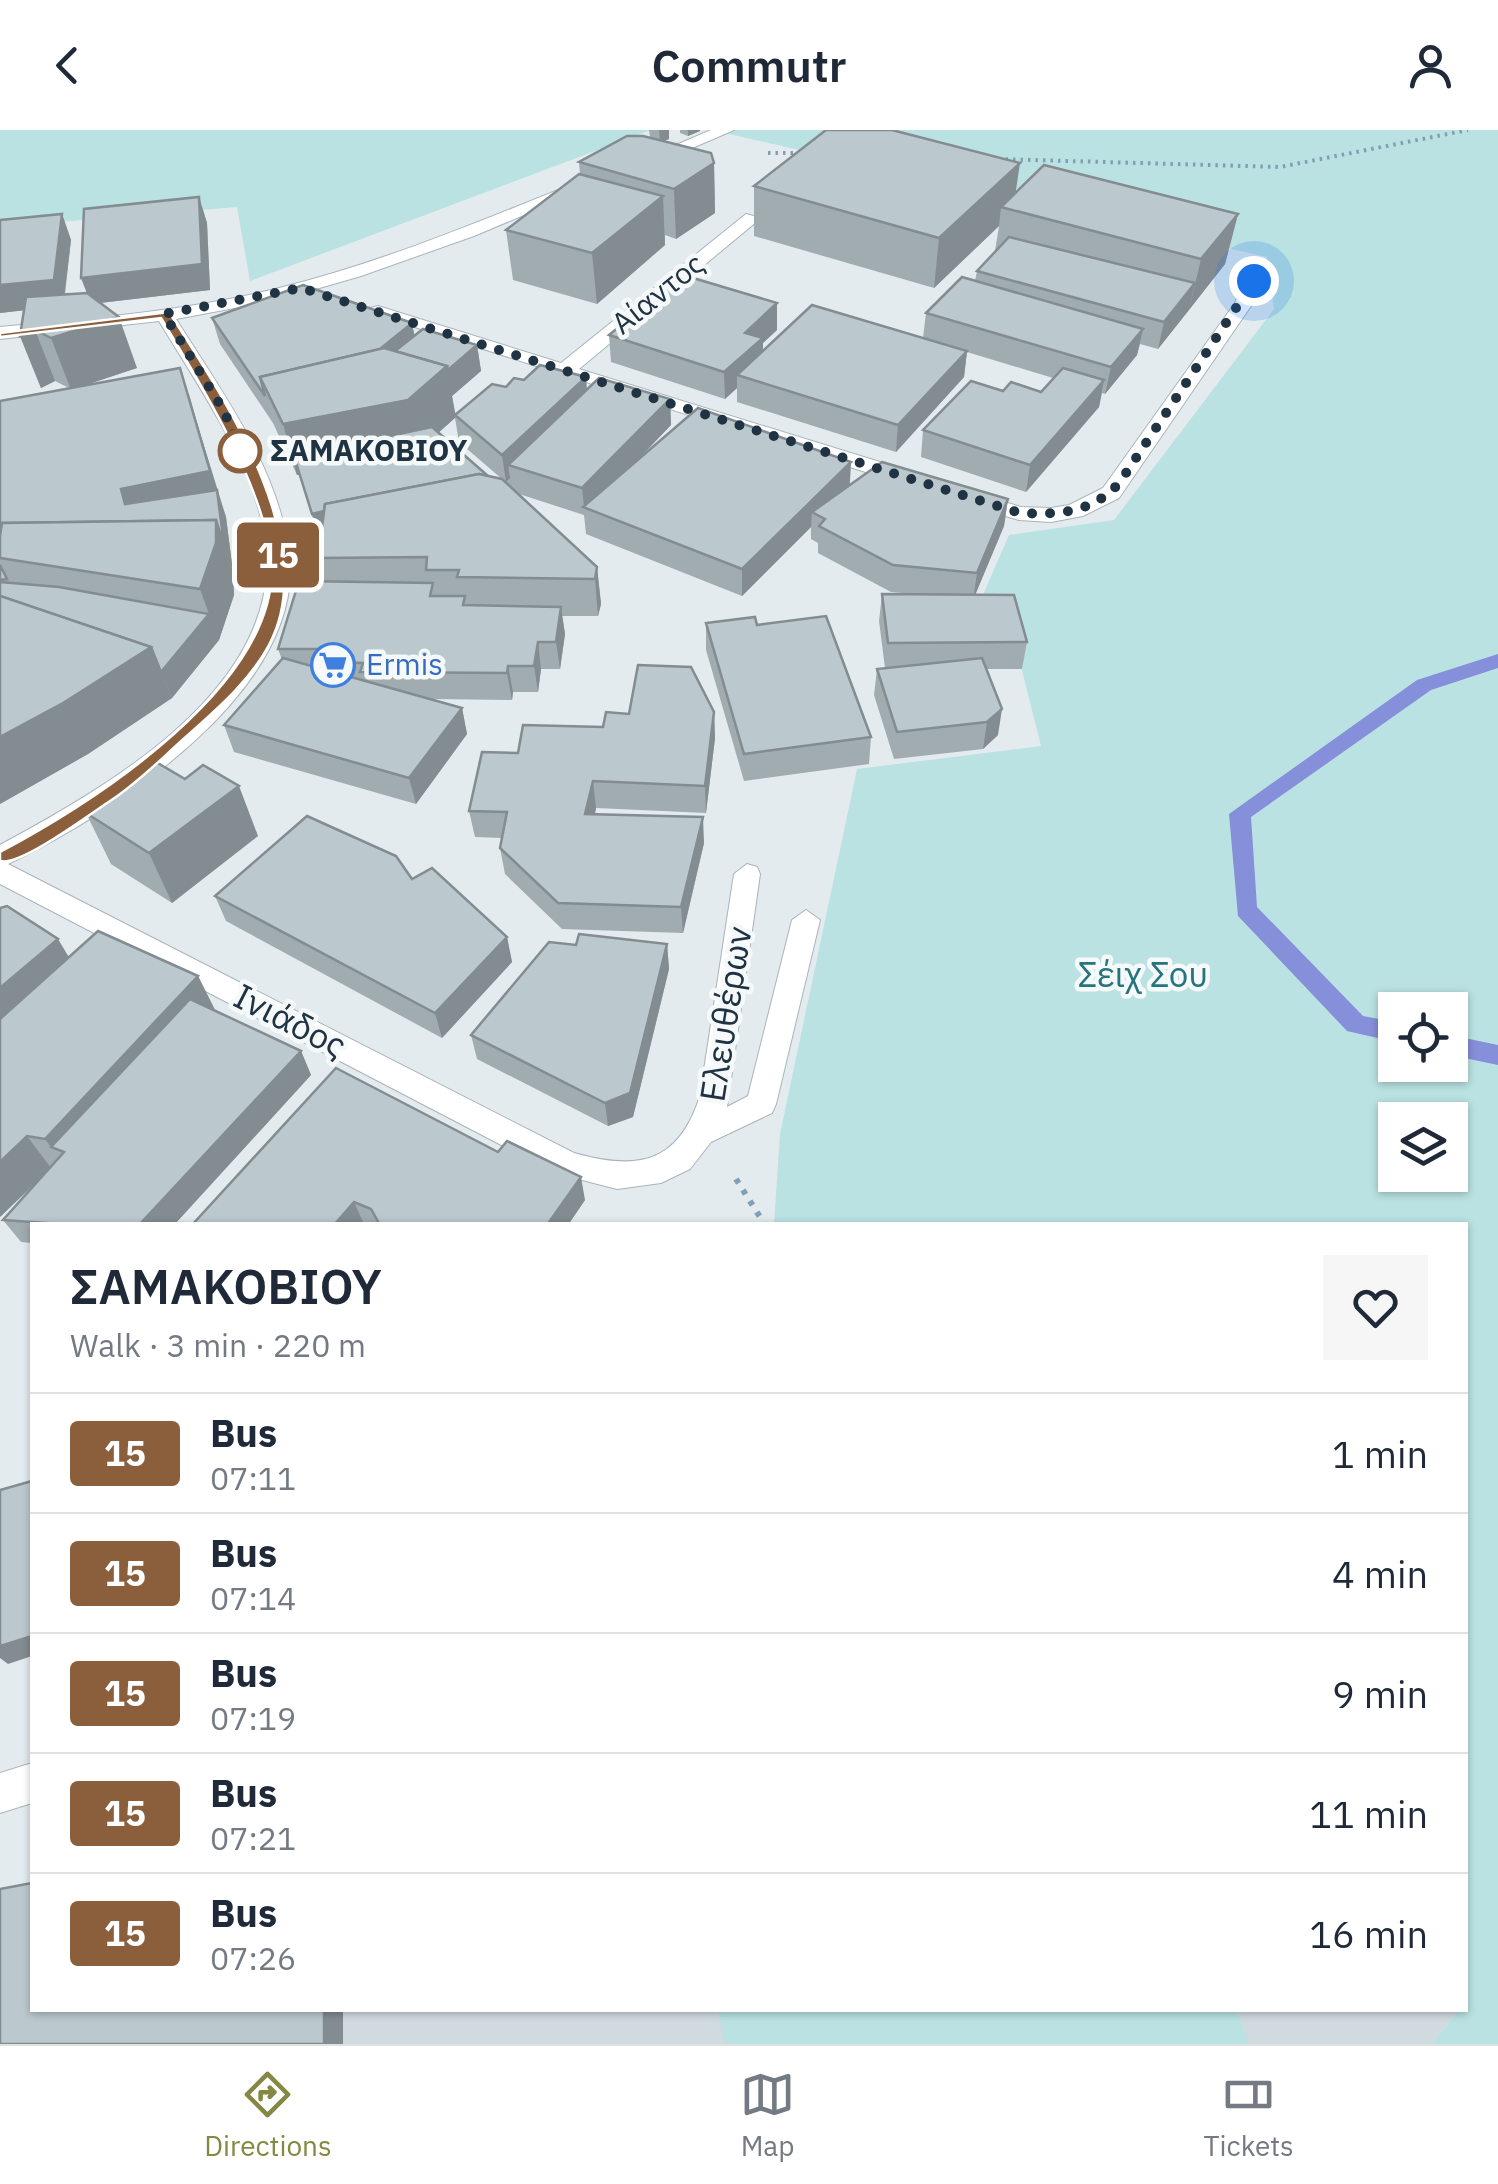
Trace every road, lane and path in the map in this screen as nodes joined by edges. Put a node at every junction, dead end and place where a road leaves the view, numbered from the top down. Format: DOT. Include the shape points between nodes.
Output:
graph roads {
  1 [pos="726,130"];
  2 [pos="1420,130"];
  3 [pos="1468,130"];
  4 [pos="1425,136"];
  5 [pos="676,150"];
  6 [pos="812,154"];
  7 [pos="987,158"];
  8 [pos="643,162"];
  9 [pos="600,180"];
  10 [pos="752,218"];
  11 [pos="1256,269"];
  12 [pos="301,288"];
  13 [pos="164,314"];
  14 [pos="0,333"];
  15 [pos="565,370"];
  16 [pos="0,857"];
  17 [pos="0,872"];
  18 [pos="747,874"];
  19 [pos="806,920"];
  20 [pos="706,1131"];
  21 [pos="580,1169"];
  22 [pos="30,1784"];
  23 [pos="0,1792"];
  1 -- 5 [label="street"];
  2 -- 4 [label="path"];
  3 -- 4 [label="path"];
  4 -- 7 [label="path" via="1280,167"];
  5 -- 6 [label="path"];
  5 -- 8 [label="street"];
  9 -- 12 [label="street"];
  10 -- 15 [label="street, Αίαντος"];
  11 -- 15 [label="street" via="1244,303 1111,492 1075,512 1020,513"];
  12 -- 13 [label="street"];
  12 -- 15 [label="street"];
  13 -- 14 [label="street"];
  13 -- 16 [label="street" via="224,411 260,496 278,559 276,607 248,665 161,753 81,812"];
  17 -- 21 [label="street, Ινιάδος"];
  18 -- 20 [label="street, Ελευθέρων"];
  19 -- 20 [label="street" via="762,1104"];
  20 -- 21 [label="street, Ελευθέρων" via="688,1154 657,1169 631,1175"];
  22 -- 23 [label="street"];
}
